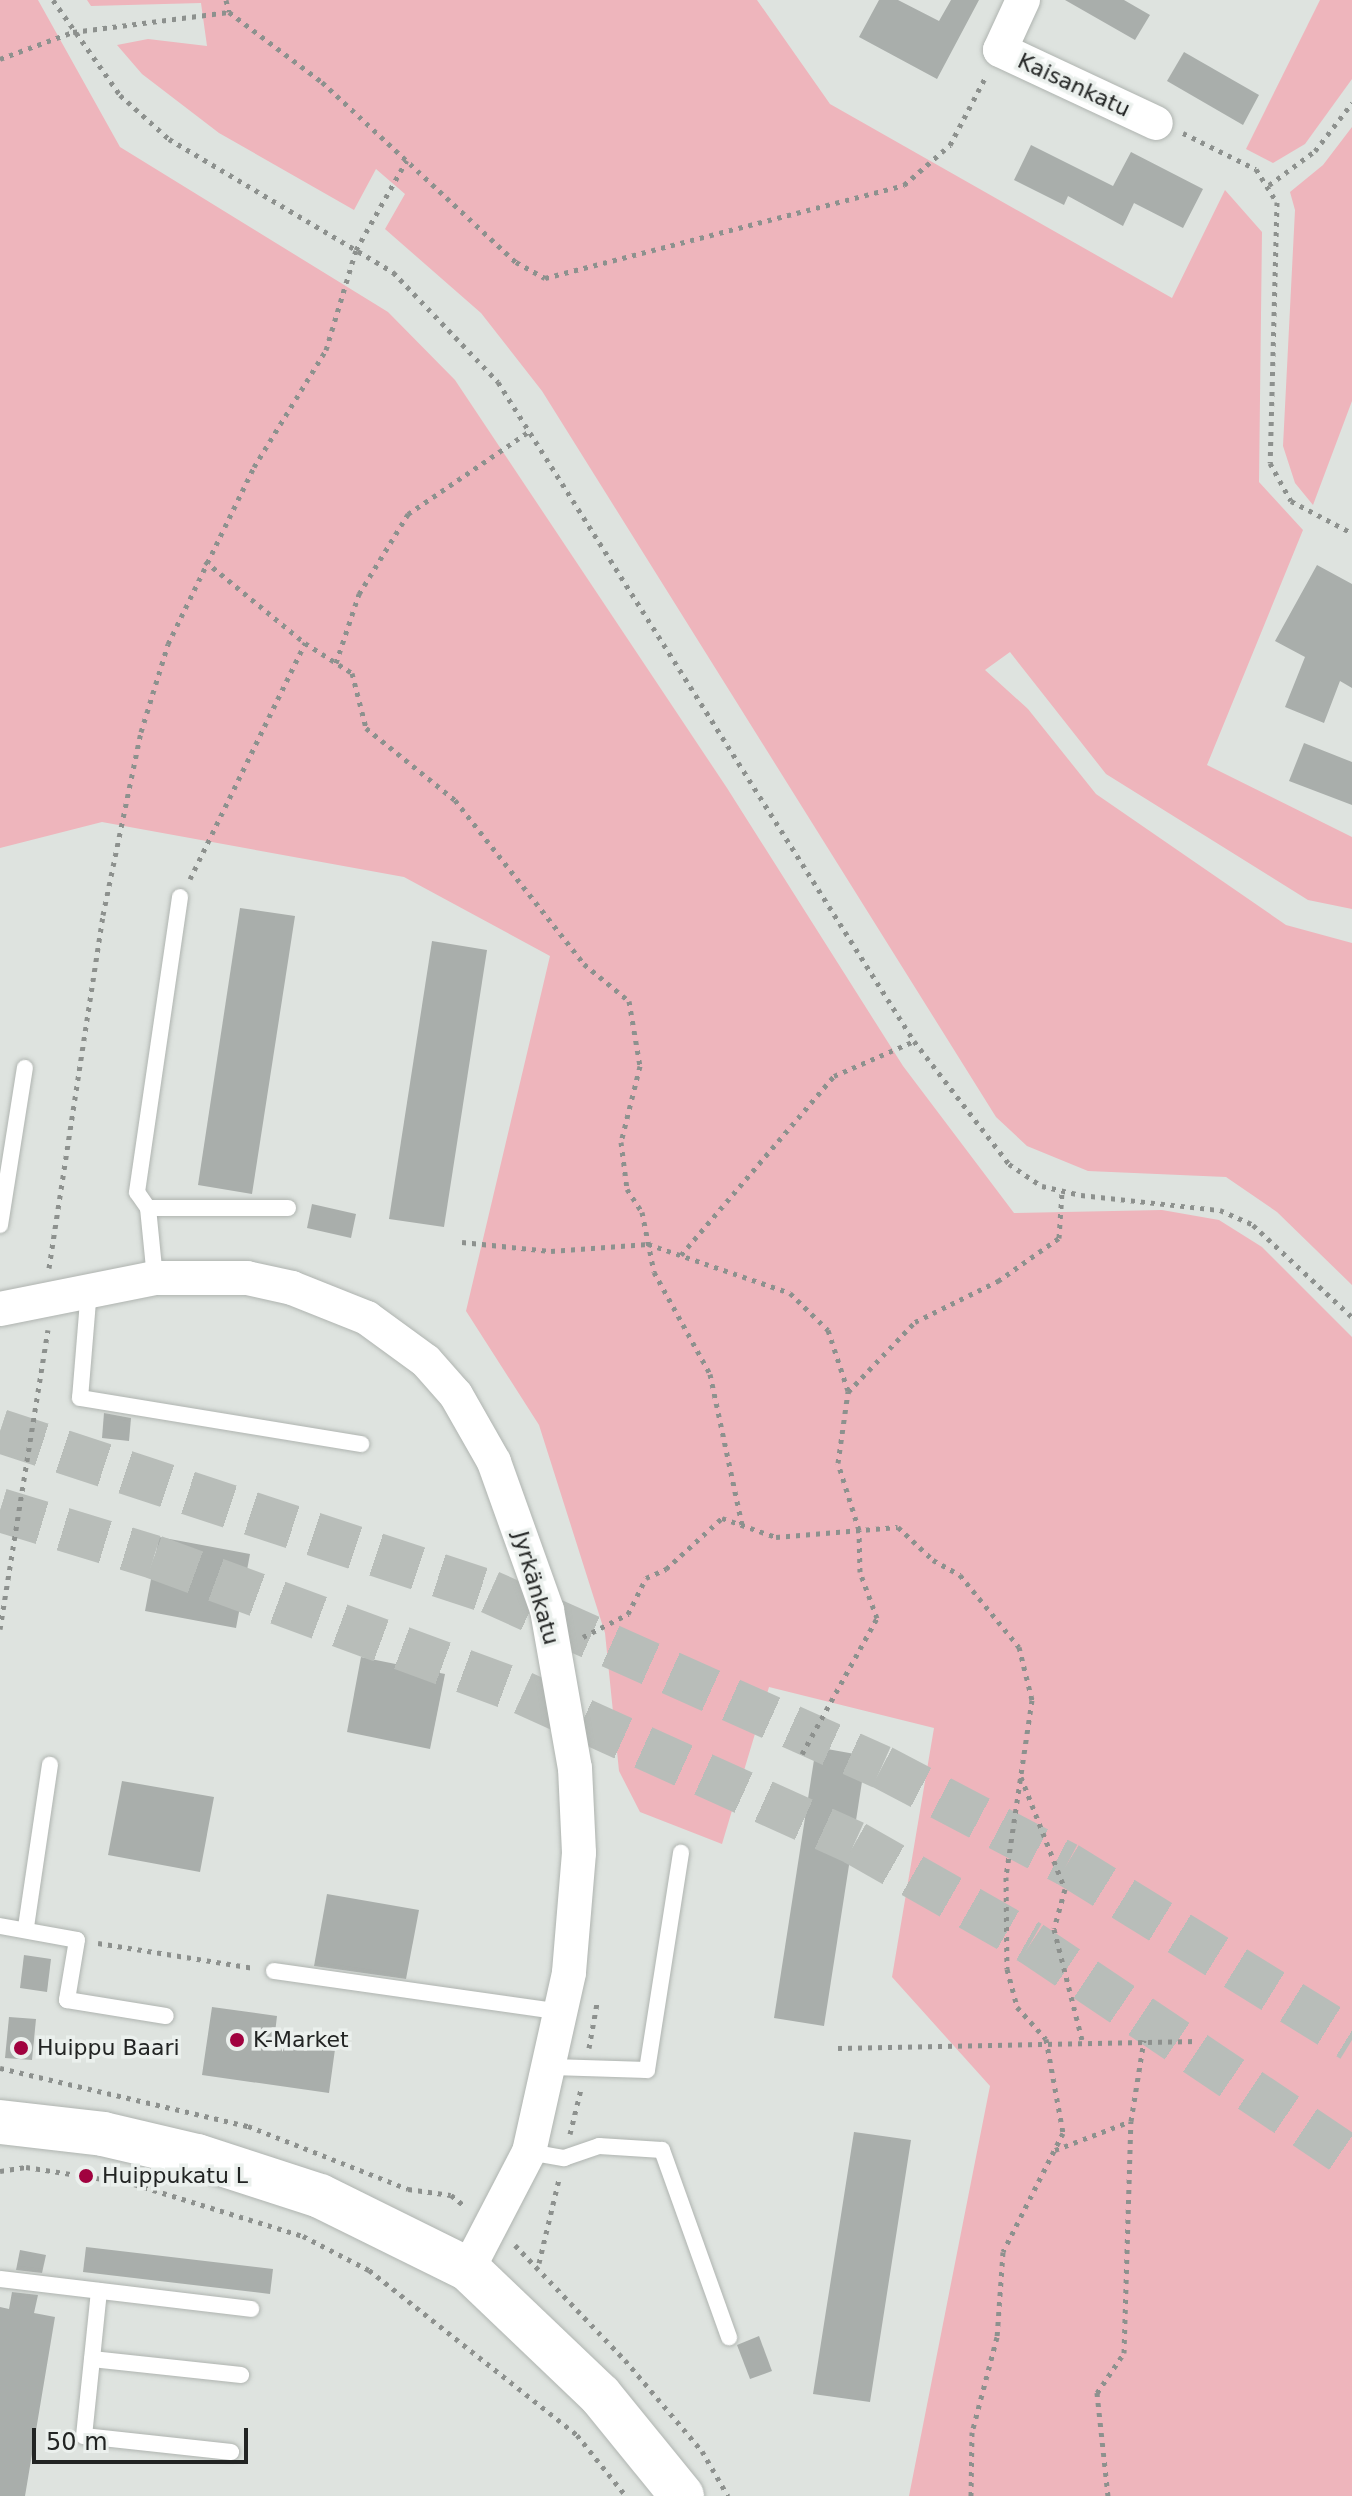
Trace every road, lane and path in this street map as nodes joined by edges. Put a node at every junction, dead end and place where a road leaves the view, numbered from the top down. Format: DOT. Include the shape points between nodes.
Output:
graph roads {
  1 [pos="53,0"];
  2 [pos="226,0"];
  3 [pos="1023,0"];
  4 [pos="229,12"];
  5 [pos="73,32"];
  6 [pos="1000,50"];
  7 [pos="0,59"];
  8 [pos="1352,103"];
  9 [pos="1156,123"];
  10 [pos="407,160"];
  11 [pos="1269,185"];
  12 [pos="356,250"];
  13 [pos="528,432"];
  14 [pos="1352,533"];
  15 [pos="205,561"];
  16 [pos="305,643"];
  17 [pos="336,663"];
  18 [pos="180,897"];
  19 [pos="914,1041"];
  20 [pos="25,1068"];
  21 [pos="1062,1191"];
  22 [pos="148,1208"];
  23 [pos="288,1208"];
  24 [pos="0,1225"];
  25 [pos="462,1242"];
  26 [pos="648,1244"];
  27 [pos="681,1255"];
  28 [pos="64,1266"];
  29 [pos="155,1278"];
  30 [pos="45,1279"];
  31 [pos="89,1289"];
  32 [pos="0,1309"];
  33 [pos="1352,1317"];
  34 [pos="848,1392"];
  35 [pos="361,1444"];
  36 [pos="742,1525"];
  37 [pos="859,1530"];
  38 [pos="578,1623"];
  39 [pos="0,1629"];
  40 [pos="582,1638"];
  41 [pos="585,1652"];
  42 [pos="802,1754"];
  43 [pos="50,1765"];
  44 [pos="1021,1776"];
  45 [pos="681,1853"];
  46 [pos="0,1926"];
  47 [pos="26,1927"];
  48 [pos="77,1940"];
  49 [pos="274,1971"];
  50 [pos="599,1996"];
  51 [pos="562,2012"];
  52 [pos="166,2016"];
  53 [pos="1046,2039"];
  54 [pos="1082,2040"];
  55 [pos="1144,2040"];
  56 [pos="1198,2041"];
  57 [pos="838,2048"];
  58 [pos="568,2069"];
  59 [pos="1131,2121"];
  60 [pos="0,2122"];
  61 [pos="1054,2150"];
  62 [pos="529,2152"];
  63 [pos="564,2158"];
  64 [pos="0,2171"];
  65 [pos="539,2263"];
  66 [pos="468,2269"];
  67 [pos="0,2279"];
  68 [pos="99,2291"];
  69 [pos="251,2309"];
  70 [pos="729,2337"];
  71 [pos="92,2359"];
  72 [pos="241,2375"];
  73 [pos="231,2452"];
  74 [pos="626,2496"];
  75 [pos="682,2496"];
  76 [pos="971,2496"];
  77 [pos="1108,2496"];
  1 -- 5 [label="path"];
  2 -- 4 [label="path"];
  3 -- 6 [label="street, Kaisankatu"];
  4 -- 5 [label="path"];
  4 -- 10 [label="path" via="322,82"];
  5 -- 7 [label="path"];
  5 -- 12 [label="path" via="120,95 169,139"];
  6 -- 9 [label="street, Kaisankatu"];
  6 -- 10 [label="path" via="950,145 904,185 559,277 545,278 516,262"];
  8 -- 11 [label="path" via="1315,151"];
  9 -- 11 [label="path" via="1222,147"];
  10 -- 12 [label="path"];
  11 -- 14 [label="path" via="1281,231 1270,463 1291,501"];
  12 -- 13 [label="path" via="393,272 442,318 498,382"];
  12 -- 15 [label="path" via="326,350"];
  13 -- 17 [label="path" via="408,514 359,594"];
  13 -- 19 [label="path"];
  15 -- 16 [label="path"];
  15 -- 30 [label="path" via="168,644 141,732 103,915"];
  16 -- 17 [label="path"];
  16 -- 18 [label="path"];
  17 -- 26 [label="path" via="352,673 366,728 455,800 584,964 629,1001 640,1066 621,1142 627,1189 642,1212"];
  18 -- 22 [label="lane" via="137,1192"];
  19 -- 21 [label="path" via="1009,1164"];
  19 -- 27 [label="path" via="834,1076"];
  20 -- 24 [label="lane"];
  21 -- 33 [label="path" via="1220,1210 1253,1225"];
  21 -- 34 [label="path" via="1059,1238 998,1281 915,1322"];
  22 -- 23 [label="lane"];
  22 -- 29 [label="lane"];
  25 -- 26 [label="path" via="551,1251"];
  26 -- 27 [label="path"];
  26 -- 36 [label="path" via="654,1272 710,1374"];
  27 -- 34 [label="path" via="790,1293 828,1330"];
  28 -- 30 [label="path"];
  29 -- 31 [label="street, Jyrkänkatu"];
  29 -- 51 [label="street, Jyrkänkatu" via="247,1278 292,1288 367,1318 426,1361 456,1395 494,1462 547,1610 575,1768 579,1853"];
  30 -- 31 [label="street, Jyrkänkatu"];
  30 -- 32 [label="street, Jyrkänkatu"];
  30 -- 39 [label="path" via="48,1328"];
  31 -- 35 [label="lane" via="80,1398"];
  34 -- 37 [label="path" via="838,1463"];
  36 -- 37 [label="path" via="776,1537"];
  36 -- 40 [label="path" via="722,1518 666,1569 646,1578 628,1614"];
  37 -- 42 [label="path" via="860,1572 877,1618"];
  37 -- 44 [label="path" via="898,1527 960,1575 1019,1647 1032,1700"];
  38 -- 40 [label="path"];
  40 -- 41 [label="path"];
  43 -- 47 [label="lane"];
  44 -- 53 [label="path" via="1006,1877 1007,1969 1017,2007"];
  44 -- 54 [label="path" via="1065,1889 1054,1929"];
  45 -- 58 [label="lane" via="647,2070"];
  46 -- 47 [label="lane"];
  47 -- 48 [label="lane"];
  48 -- 49 [label="path"];
  48 -- 52 [label="lane" via="67,2000"];
  49 -- 51 [label="lane"];
  50 -- 58 [label="path"];
  51 -- 58 [label="street, Jyrkänkatu"];
  53 -- 54 [label="path"];
  53 -- 57 [label="path" via="977,2047"];
  53 -- 61 [label="path" via="1063,2133"];
  54 -- 55 [label="path"];
  55 -- 56 [label="path"];
  55 -- 59 [label="path"];
  58 -- 62 [label="street, Jyrkänkatu"];
  58 -- 63 [label="path"];
  59 -- 61 [label="path"];
  59 -- 77 [label="path" via="1124,2353 1097,2393"];
  60 -- 66 [label="street" via="103,2134 197,2156 320,2196"];
  61 -- 76 [label="path" via="1003,2252 997,2337 972,2432"];
  62 -- 63 [label="lane"];
  62 -- 66 [label="street, Jyrkänkatu"];
  63 -- 65 [label="path"];
  63 -- 70 [label="lane" via="599,2146 662,2150"];
  64 -- 74 [label="path" via="26,2167 134,2184 303,2236 369,2270 577,2435"];
  66 -- 75 [label="street" via="600,2395"];
  67 -- 68 [label="lane"];
  68 -- 69 [label="lane"];
  68 -- 71 [label="lane"];
  71 -- 72 [label="lane"];
  71 -- 73 [label="lane" via="84,2436"];
}
